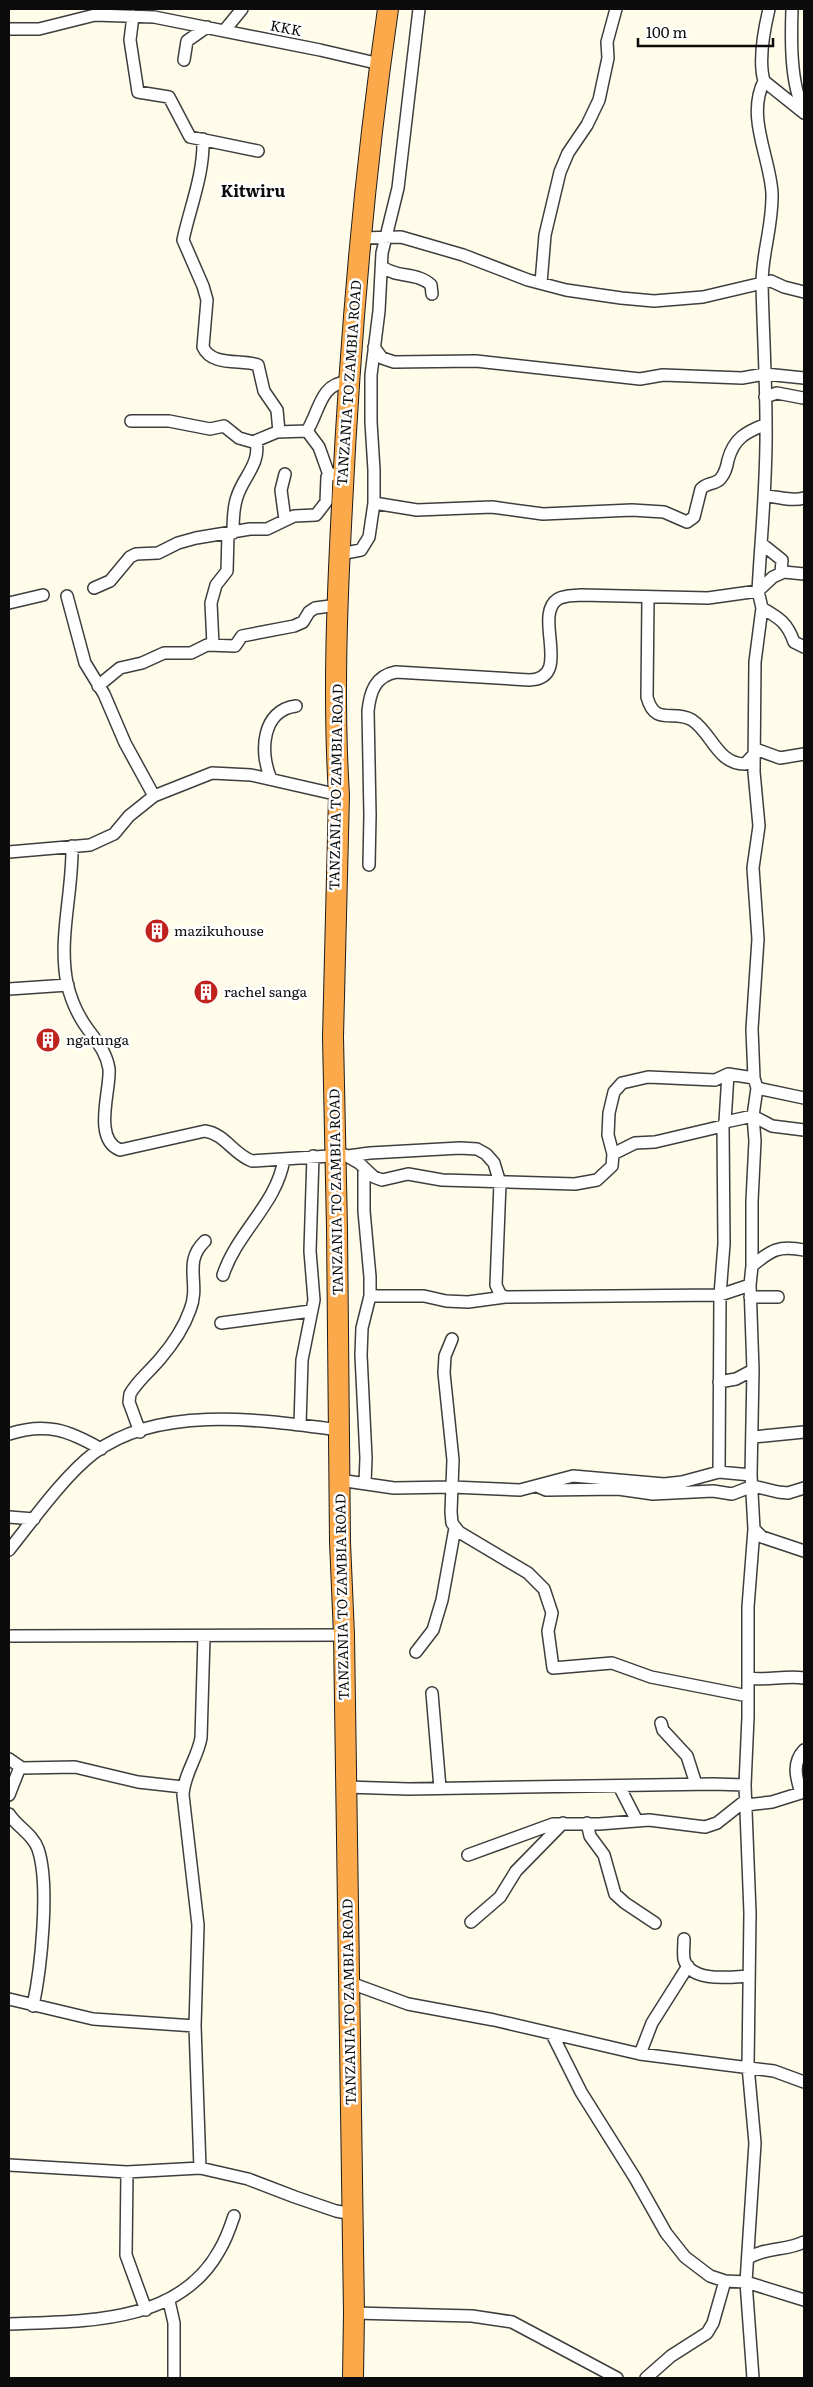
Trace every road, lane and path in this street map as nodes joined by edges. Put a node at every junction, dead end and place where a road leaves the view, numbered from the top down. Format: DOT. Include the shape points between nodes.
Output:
graph roads {
  1 [pos="242,9"];
  2 [pos="388,9"];
  3 [pos="418,9"];
  4 [pos="616,9"];
  5 [pos="769,9"];
  6 [pos="792,9"];
  7 [pos="133,16"];
  8 [pos="207,27"];
  9 [pos="9,29"];
  10 [pos="224,31"];
  11 [pos="184,60"];
  12 [pos="380,64"];
  13 [pos="764,82"];
  14 [pos="804,112"];
  15 [pos="203,139"];
  16 [pos="258,151"];
  17 [pos="386,236"];
  18 [pos="359,238"];
  19 [pos="383,267"];
  20 [pos="541,283"];
  21 [pos="762,284"];
  22 [pos="804,292"];
  23 [pos="432,294"];
  24 [pos="374,347"];
  25 [pos="765,374"];
  26 [pos="804,378"];
  27 [pos="347,382"];
  28 [pos="766,397"];
  29 [pos="803,398"];
  30 [pos="132,421"];
  31 [pos="766,424"];
  32 [pos="307,431"];
  33 [pos="279,432"];
  34 [pos="256,442"];
  35 [pos="285,474"];
  36 [pos="336,475"];
  37 [pos="764,496"];
  38 [pos="804,498"];
  39 [pos="374,503"];
  40 [pos="285,520"];
  41 [pos="230,533"];
  42 [pos="762,544"];
  43 [pos="340,554"];
  44 [pos="781,573"];
  45 [pos="804,574"];
  46 [pos="94,588"];
  47 [pos="758,591"];
  48 [pos="43,595"];
  49 [pos="67,596"];
  50 [pos="648,598"];
  51 [pos="9,604"];
  52 [pos="338,605"];
  53 [pos="762,608"];
  54 [pos="213,645"];
  55 [pos="804,648"];
  56 [pos="98,686"];
  57 [pos="296,706"];
  58 [pos="754,752"];
  59 [pos="804,754"];
  60 [pos="270,779"];
  61 [pos="339,795"];
  62 [pos="154,796"];
  63 [pos="72,846"];
  64 [pos="9,852"];
  65 [pos="368,864"];
  66 [pos="68,985"];
  67 [pos="9,989"];
  68 [pos="728,1074"];
  69 [pos="755,1083"];
  70 [pos="804,1098"];
  71 [pos="753,1116"];
  72 [pos="724,1124"];
  73 [pos="804,1130"];
  74 [pos="613,1154"];
  75 [pos="342,1155"];
  76 [pos="313,1156"];
  77 [pos="284,1159"];
  78 [pos="364,1169"];
  79 [pos="500,1183"];
  80 [pos="205,1241"];
  81 [pos="804,1250"];
  82 [pos="752,1266"];
  83 [pos="223,1275"];
  84 [pos="750,1291"];
  85 [pos="720,1295"];
  86 [pos="370,1296"];
  87 [pos="506,1297"];
  88 [pos="778,1297"];
  89 [pos="311,1311"];
  90 [pos="221,1323"];
  91 [pos="452,1339"];
  92 [pos="753,1370"];
  93 [pos="719,1382"];
  94 [pos="300,1425"];
  95 [pos="339,1430"];
  96 [pos="140,1432"];
  97 [pos="804,1432"];
  98 [pos="9,1434"];
  99 [pos="753,1437"];
  100 [pos="101,1449"];
  101 [pos="719,1472"];
  102 [pos="339,1480"];
  103 [pos="752,1480"];
  104 [pos="365,1483"];
  105 [pos="538,1486"];
  106 [pos="452,1488"];
  107 [pos="804,1488"];
  108 [pos="9,1517"];
  109 [pos="34,1519"];
  110 [pos="455,1528"];
  111 [pos="754,1529"];
  112 [pos="9,1550"];
  113 [pos="804,1551"];
  114 [pos="344,1635"];
  115 [pos="9,1636"];
  116 [pos="204,1637"];
  117 [pos="416,1652"];
  118 [pos="748,1678"];
  119 [pos="804,1678"];
  120 [pos="432,1693"];
  121 [pos="748,1696"];
  122 [pos="661,1723"];
  123 [pos="804,1750"];
  124 [pos="9,1759"];
  125 [pos="20,1768"];
  126 [pos="696,1784"];
  127 [pos="745,1785"];
  128 [pos="618,1786"];
  129 [pos="183,1787"];
  130 [pos="346,1787"];
  131 [pos="440,1788"];
  132 [pos="803,1793"];
  133 [pos="9,1795"];
  134 [pos="746,1802"];
  135 [pos="9,1814"];
  136 [pos="637,1820"];
  137 [pos="563,1823"];
  138 [pos="588,1823"];
  139 [pos="468,1855"];
  140 [pos="471,1922"];
  141 [pos="656,1923"];
  142 [pos="684,1940"];
  143 [pos="688,1966"];
  144 [pos="748,1976"];
  145 [pos="348,1982"];
  146 [pos="9,1999"];
  147 [pos="32,2006"];
  148 [pos="195,2026"];
  149 [pos="552,2034"];
  150 [pos="640,2054"];
  151 [pos="748,2066"];
  152 [pos="804,2082"];
  153 [pos="9,2166"];
  154 [pos="200,2168"];
  155 [pos="127,2172"];
  156 [pos="353,2214"];
  157 [pos="234,2216"];
  158 [pos="804,2242"];
  159 [pos="748,2258"];
  160 [pos="725,2281"];
  161 [pos="746,2282"];
  162 [pos="804,2300"];
  163 [pos="169,2301"];
  164 [pos="146,2310"];
  165 [pos="354,2312"];
  166 [pos="9,2324"];
  167 [pos="174,2378"];
  168 [pos="353,2378"];
  169 [pos="617,2378"];
  170 [pos="646,2378"];
  171 [pos="753,2378"];
  1 -- 10 [label="street"];
  2 -- 12 [label="highway, TANZANIA TO ZAMBIA ROAD"];
  3 -- 17 [label="street" via="398,188"];
  4 -- 20 [label="street" via="607,42 608,58 599,100 560,172 545,235"];
  5 -- 13 [label="street" via="763,49"];
  6 -- 14 [label="street" via="797,92"];
  7 -- 8 [label="street, KKK"];
  7 -- 9 [label="street, KKK" via="95,15 39,29"];
  7 -- 15 [label="street" via="130,40 136,91 169,97 188,136"];
  8 -- 10 [label="street, KKK"];
  8 -- 11 [label="street" via="187,40"];
  10 -- 12 [label="street, KKK"];
  12 -- 18 [label="highway, TANZANIA TO ZAMBIA ROAD"];
  13 -- 14 [label="street"];
  13 -- 21 [label="street" via="760,90 758,119 772,192 772,224"];
  15 -- 16 [label="street"];
  15 -- 33 [label="street" via="201,168 183,242 207,300 203,347 206,353 216,358 258,365 264,391 277,410"];
  17 -- 18 [label="street"];
  17 -- 19 [label="street"];
  17 -- 20 [label="street" via="401,237 463,255"];
  18 -- 27 [label="highway, TANZANIA TO ZAMBIA ROAD"];
  19 -- 23 [label="street" via="425,280 431,285"];
  19 -- 24 [label="street"];
  20 -- 21 [label="street" via="590,294 654,301 703,297"];
  21 -- 22 [label="street" via="771,281"];
  21 -- 25 [label="street"];
  24 -- 25 [label="street" via="382,358 394,362 476,360 640,379 663,374 742,378"];
  24 -- 39 [label="street" via="370,413"];
  25 -- 26 [label="street"];
  25 -- 28 [label="street"];
  27 -- 32 [label="street" via="332,387 325,394"];
  27 -- 36 [label="highway, TANZANIA TO ZAMBIA ROAD"];
  28 -- 29 [label="street" via="777,393"];
  28 -- 31 [label="street"];
  30 -- 34 [label="street" via="169,420 210,429 224,426 239,438"];
  31 -- 37 [label="street"];
  31 -- 39 [label="street" via="737,440 722,477 701,488 695,514 687,522 664,512 632,510 543,514 492,507 417,510"];
  32 -- 33 [label="street"];
  32 -- 36 [label="street"];
  33 -- 34 [label="street"];
  34 -- 41 [label="street" via="256,460 237,495"];
  35 -- 40 [label="street" via="281,498"];
  36 -- 40 [label="street" via="326,479 326,502 322,509 314,515"];
  36 -- 43 [label="highway, TANZANIA TO ZAMBIA ROAD"];
  37 -- 38 [label="street" via="791,500"];
  37 -- 42 [label="street"];
  39 -- 43 [label="street" via="372,526 365,546 356,553"];
  40 -- 41 [label="street" via="269,529"];
  41 -- 46 [label="street" via="188,539 158,553 133,555 110,581"];
  41 -- 54 [label="street" via="227,571 216,585 211,603"];
  42 -- 44 [label="street" via="782,560"];
  42 -- 47 [label="street"];
  43 -- 52 [label="highway, TANZANIA TO ZAMBIA ROAD"];
  44 -- 45 [label="street"];
  44 -- 47 [label="street"];
  47 -- 50 [label="street" via="708,598"];
  47 -- 53 [label="street"];
  48 -- 51 [label="street"];
  49 -- 56 [label="street" via="83,657"];
  50 -- 58 [label="street" via="648,697 651,706 660,716 690,719 718,752 732,762 745,764"];
  50 -- 65 [label="street" via="581,595 558,600 550,611 550,665 540,678 396,672 379,679 370,697 368,711"];
  52 -- 54 [label="street" via="316,608 303,622 294,626 242,636 235,646"];
  52 -- 61 [label="highway, TANZANIA TO ZAMBIA ROAD"];
  53 -- 55 [label="street" via="779,617 794,642"];
  53 -- 58 [label="street" via="755,662"];
  54 -- 56 [label="street" via="191,652 164,653 142,663 124,666"];
  56 -- 62 [label="street"];
  57 -- 60 [label="street" via="282,710 269,723 264,751"];
  58 -- 59 [label="street" via="758,750 780,758"];
  58 -- 69 [label="street" via="759,826 753,868 758,939 752,1029"];
  60 -- 61 [label="street"];
  60 -- 62 [label="street" via="221,772"];
  61 -- 75 [label="highway, TANZANIA TO ZAMBIA ROAD" via="334,949"];
  62 -- 63 [label="street" via="129,816 114,834 84,847"];
  63 -- 64 [label="street"];
  63 -- 66 [label="street" via="72,880 65,926"];
  66 -- 67 [label="street"];
  66 -- 77 [label="street" via="80,1017 106,1059 109,1075 104,1111 108,1138 116,1148 128,1150 205,1131 217,1134 248,1159"];
  68 -- 69 [label="street"];
  68 -- 72 [label="street"];
  68 -- 74 [label="street" via="715,1080 644,1077 622,1083 614,1092 610,1107 608,1135"];
  69 -- 70 [label="street"];
  69 -- 71 [label="street"];
  71 -- 72 [label="street"];
  71 -- 73 [label="street" via="772,1126"];
  71 -- 82 [label="street"];
  72 -- 74 [label="street" via="655,1142 635,1143"];
  72 -- 85 [label="street" via="724,1244"];
  74 -- 79 [label="street" via="612,1166 594,1181 556,1185"];
  75 -- 76 [label="street"];
  75 -- 78 [label="street"];
  75 -- 79 [label="street" via="477,1149 492,1159"];
  75 -- 95 [label="highway, TANZANIA TO ZAMBIA ROAD"];
  76 -- 77 [label="street"];
  76 -- 89 [label="street" via="310,1252 314,1300"];
  77 -- 83 [label="street" via="276,1188 234,1249"];
  78 -- 79 [label="street" via="382,1180 408,1174 442,1180"];
  78 -- 86 [label="street"];
  79 -- 87 [label="street" via="496,1286"];
  80 -- 96 [label="street" via="193,1256 194,1294 185,1322 160,1359 130,1394 129,1402"];
  81 -- 82 [label="street" via="781,1248 769,1252"];
  82 -- 84 [label="street"];
  84 -- 85 [label="street"];
  84 -- 88 [label="street"];
  84 -- 92 [label="street"];
  85 -- 87 [label="street"];
  85 -- 93 [label="street"];
  86 -- 87 [label="street" via="433,1296 446,1301 468,1302"];
  86 -- 104 [label="street" via="362,1328 361,1355"];
  89 -- 90 [label="street"];
  89 -- 94 [label="street" via="302,1360"];
  91 -- 106 [label="street" via="444,1362 453,1460"];
  92 -- 93 [label="street" via="736,1379"];
  92 -- 99 [label="street"];
  93 -- 101 [label="street"];
  94 -- 95 [label="street"];
  94 -- 96 [label="street" via="196,1421"];
  95 -- 102 [label="highway, TANZANIA TO ZAMBIA ROAD"];
  96 -- 100 [label="street"];
  97 -- 99 [label="street"];
  98 -- 100 [label="street" via="37,1427 50,1428 79,1437"];
  99 -- 103 [label="street"];
  100 -- 109 [label="street" via="78,1469"];
  101 -- 103 [label="street"];
  101 -- 105 [label="street" via="664,1484 573,1476"];
  102 -- 104 [label="street"];
  102 -- 114 [label="highway, TANZANIA TO ZAMBIA ROAD"];
  103 -- 105 [label="street" via="732,1494 713,1491 653,1494 618,1489 555,1491"];
  103 -- 107 [label="street" via="778,1492 788,1493"];
  103 -- 111 [label="street"];
  104 -- 106 [label="street" via="394,1488"];
  105 -- 106 [label="street" via="520,1490"];
  106 -- 110 [label="street" via="451,1512"];
  108 -- 109 [label="street"];
  109 -- 112 [label="street"];
  110 -- 117 [label="street" via="433,1630"];
  110 -- 121 [label="street" via="528,1573 540,1584 552,1613 548,1632 554,1669 612,1663 651,1677"];
  111 -- 113 [label="street" via="762,1537"];
  111 -- 118 [label="street" via="748,1607"];
  114 -- 116 [label="street"];
  114 -- 130 [label="highway, TANZANIA TO ZAMBIA ROAD"];
  115 -- 116 [label="street"];
  116 -- 129 [label="street" via="201,1738"];
  118 -- 119 [label="street"];
  118 -- 121 [label="street"];
  120 -- 131 [label="street"];
  121 -- 127 [label="street"];
  122 -- 126 [label="street" via="663,1730 687,1756"];
  123 -- 132 [label="street" via="796,1764"];
  124 -- 125 [label="street"];
  125 -- 129 [label="street" via="75,1767 138,1782"];
  125 -- 133 [label="street"];
  126 -- 127 [label="street"];
  126 -- 128 [label="street"];
  127 -- 134 [label="street"];
  128 -- 131 [label="street"];
  128 -- 136 [label="street"];
  129 -- 148 [label="street" via="198,1926"];
  130 -- 131 [label="street"];
  130 -- 145 [label="highway, TANZANIA TO ZAMBIA ROAD"];
  132 -- 134 [label="street" via="772,1802"];
  134 -- 136 [label="street" via="706,1827"];
  134 -- 144 [label="street" via="750,1913"];
  135 -- 147 [label="street" via="34,1841 41,1867 43,1915"];
  136 -- 138 [label="street"];
  137 -- 138 [label="street"];
  137 -- 139 [label="street" via="542,1827"];
  137 -- 140 [label="street" via="516,1872 500,1897"];
  138 -- 141 [label="street" via="590,1836 604,1855 615,1894"];
  142 -- 143 [label="street" via="684,1960"];
  143 -- 144 [label="street" via="700,1974 718,1979"];
  143 -- 150 [label="street" via="652,2023"];
  144 -- 151 [label="street"];
  145 -- 149 [label="street" via="408,2004"];
  145 -- 156 [label="highway, TANZANIA TO ZAMBIA ROAD"];
  146 -- 147 [label="street"];
  147 -- 148 [label="street" via="93,2019"];
  148 -- 154 [label="street"];
  149 -- 150 [label="street"];
  149 -- 160 [label="street" via="581,2092 666,2233 698,2269"];
  150 -- 151 [label="street"];
  151 -- 152 [label="street" via="788,2074"];
  151 -- 159 [label="street" via="754,2143"];
  153 -- 155 [label="street"];
  154 -- 155 [label="street"];
  154 -- 156 [label="street" via="248,2179 336,2211"];
  155 -- 164 [label="street" via="126,2255"];
  156 -- 165 [label="highway, TANZANIA TO ZAMBIA ROAD"];
  157 -- 163 [label="street" via="219,2253 190,2286"];
  158 -- 159 [label="street" via="761,2250"];
  159 -- 161 [label="street"];
  160 -- 161 [label="street"];
  160 -- 170 [label="street" via="707,2333 671,2356"];
  161 -- 162 [label="street"];
  161 -- 171 [label="street"];
  163 -- 164 [label="street"];
  163 -- 167 [label="street" via="174,2323"];
  164 -- 166 [label="street" via="83,2320"];
  165 -- 168 [label="highway, TANZANIA TO ZAMBIA ROAD"];
  165 -- 169 [label="street" via="506,2320"];
}
